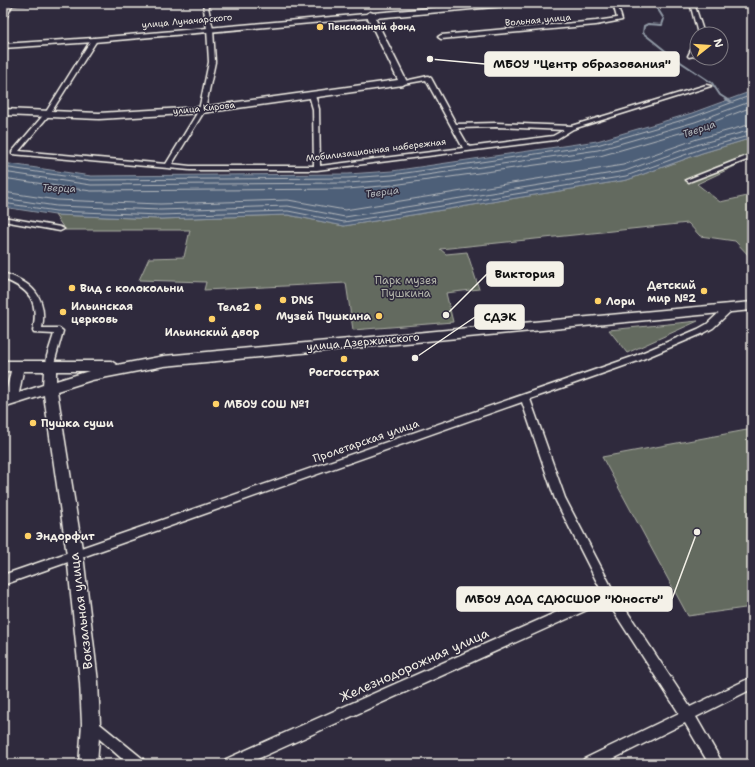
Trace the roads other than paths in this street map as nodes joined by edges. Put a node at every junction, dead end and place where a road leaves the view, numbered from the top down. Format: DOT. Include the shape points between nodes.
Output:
graph roads {
  1 [pos="26,3"];
  2 [pos="205,3"];
  3 [pos="405,3"];
  4 [pos="516,3"];
  5 [pos="615,3"];
  6 [pos="692,3"];
  7 [pos="3,4"];
  8 [pos="10,4"];
  9 [pos="408,11"];
  10 [pos="370,14"];
  11 [pos="3,18"];
  12 [pos="699,26"];
  13 [pos="210,29"];
  14 [pos="441,37"];
  15 [pos="94,40"];
  16 [pos="3,46"];
  17 [pos="403,82"];
  18 [pos="708,86"];
  19 [pos="312,95"];
  20 [pos="202,110"];
  21 [pos="3,112"];
  22 [pos="48,114"];
  23 [pos="455,126"];
  24 [pos="571,128"];
  25 [pos="466,148"];
  26 [pos="752,156"];
  27 [pos="168,166"];
  28 [pos="317,168"];
  29 [pos="689,180"];
  30 [pos="3,219"];
  31 [pos="60,229"];
  32 [pos="3,276"];
  33 [pos="752,306"];
  34 [pos="728,308"];
  35 [pos="50,365"];
  36 [pos="3,366"];
  37 [pos="18,366"];
  38 [pos="134,366"];
  39 [pos="50,388"];
  40 [pos="525,398"];
  41 [pos="7,402"];
  42 [pos="75,555"];
  43 [pos="3,580"];
  44 [pos="609,594"];
  45 [pos="752,683"];
  46 [pos="687,714"];
  47 [pos="91,724"];
  48 [pos="88,764"];
  49 [pos="138,764"];
  50 [pos="231,764"];
  51 [pos="589,764"];
  52 [pos="716,764"];
  1 -- 8 [label="street"];
  2 -- 13 [label="street"];
  3 -- 9 [label="street"];
  4 -- 9 [label="street, улица Луначарского"];
  5 -- 14 [label="street, Вольная улица" via="620,19"];
  6 -- 12 [label="street"];
  7 -- 8 [label="street"];
  8 -- 11 [label="street"];
  9 -- 10 [label="street, улица Луначарского"];
  10 -- 13 [label="street, улица Луначарского"];
  10 -- 17 [label="street"];
  13 -- 15 [label="street, улица Луначарского"];
  13 -- 20 [label="street" via="212,62"];
  15 -- 16 [label="street, улица Луначарского"];
  15 -- 22 [label="street"];
  17 -- 19 [label="street, улица Кирова"];
  17 -- 23 [label="street" via="428,78"];
  18 -- 24 [label="street, Мобилизационная набережная"];
  19 -- 20 [label="street, улица Кирова"];
  19 -- 28 [label="street" via="316,109"];
  20 -- 22 [label="street, улица Кирова" via="99,116"];
  20 -- 27 [label="street"];
  21 -- 22 [label="street, улица Кирова"];
  22 -- 27 [label="street, Мобилизационная набережная" via="14,153"];
  23 -- 24 [label="street"];
  23 -- 25 [label="street"];
  24 -- 25 [label="street, Мобилизационная набережная" via="555,138"];
  25 -- 28 [label="street, Мобилизационная набережная"];
  26 -- 29 [label="street"];
  27 -- 28 [label="street, Мобилизационная набережная"];
  30 -- 31 [label="street"];
  32 -- 35 [label="street" via="24,284 32,293 39,310 37,331 59,331"];
  33 -- 34 [label="street, улица Дзержинского"];
  34 -- 38 [label="street, улица Дзержинского" via="231,354"];
  34 -- 40 [label="street, Пролетарская улица" via="710,326 692,335 635,359"];
  35 -- 37 [label="street"];
  35 -- 38 [label="street"];
  35 -- 39 [label="street, Вокзальная улица"];
  36 -- 37 [label="street"];
  37 -- 41 [label="street"];
  38 -- 39 [label="street, улица Дзержинского"];
  39 -- 41 [label="street, улица Дзержинского"];
  39 -- 42 [label="street, Вокзальная улица"];
  40 -- 42 [label="street, Пролетарская улица"];
  40 -- 44 [label="street" via="560,499"];
  42 -- 43 [label="street, Пролетарская улица"];
  42 -- 47 [label="street, Вокзальная улица"];
  44 -- 46 [label="street"];
  44 -- 50 [label="street, Железнодорожная улица"];
  45 -- 46 [label="street"];
  46 -- 51 [label="street"];
  46 -- 52 [label="street"];
  47 -- 48 [label="street, Вокзальная улица"];
  47 -- 49 [label="street"];
}
